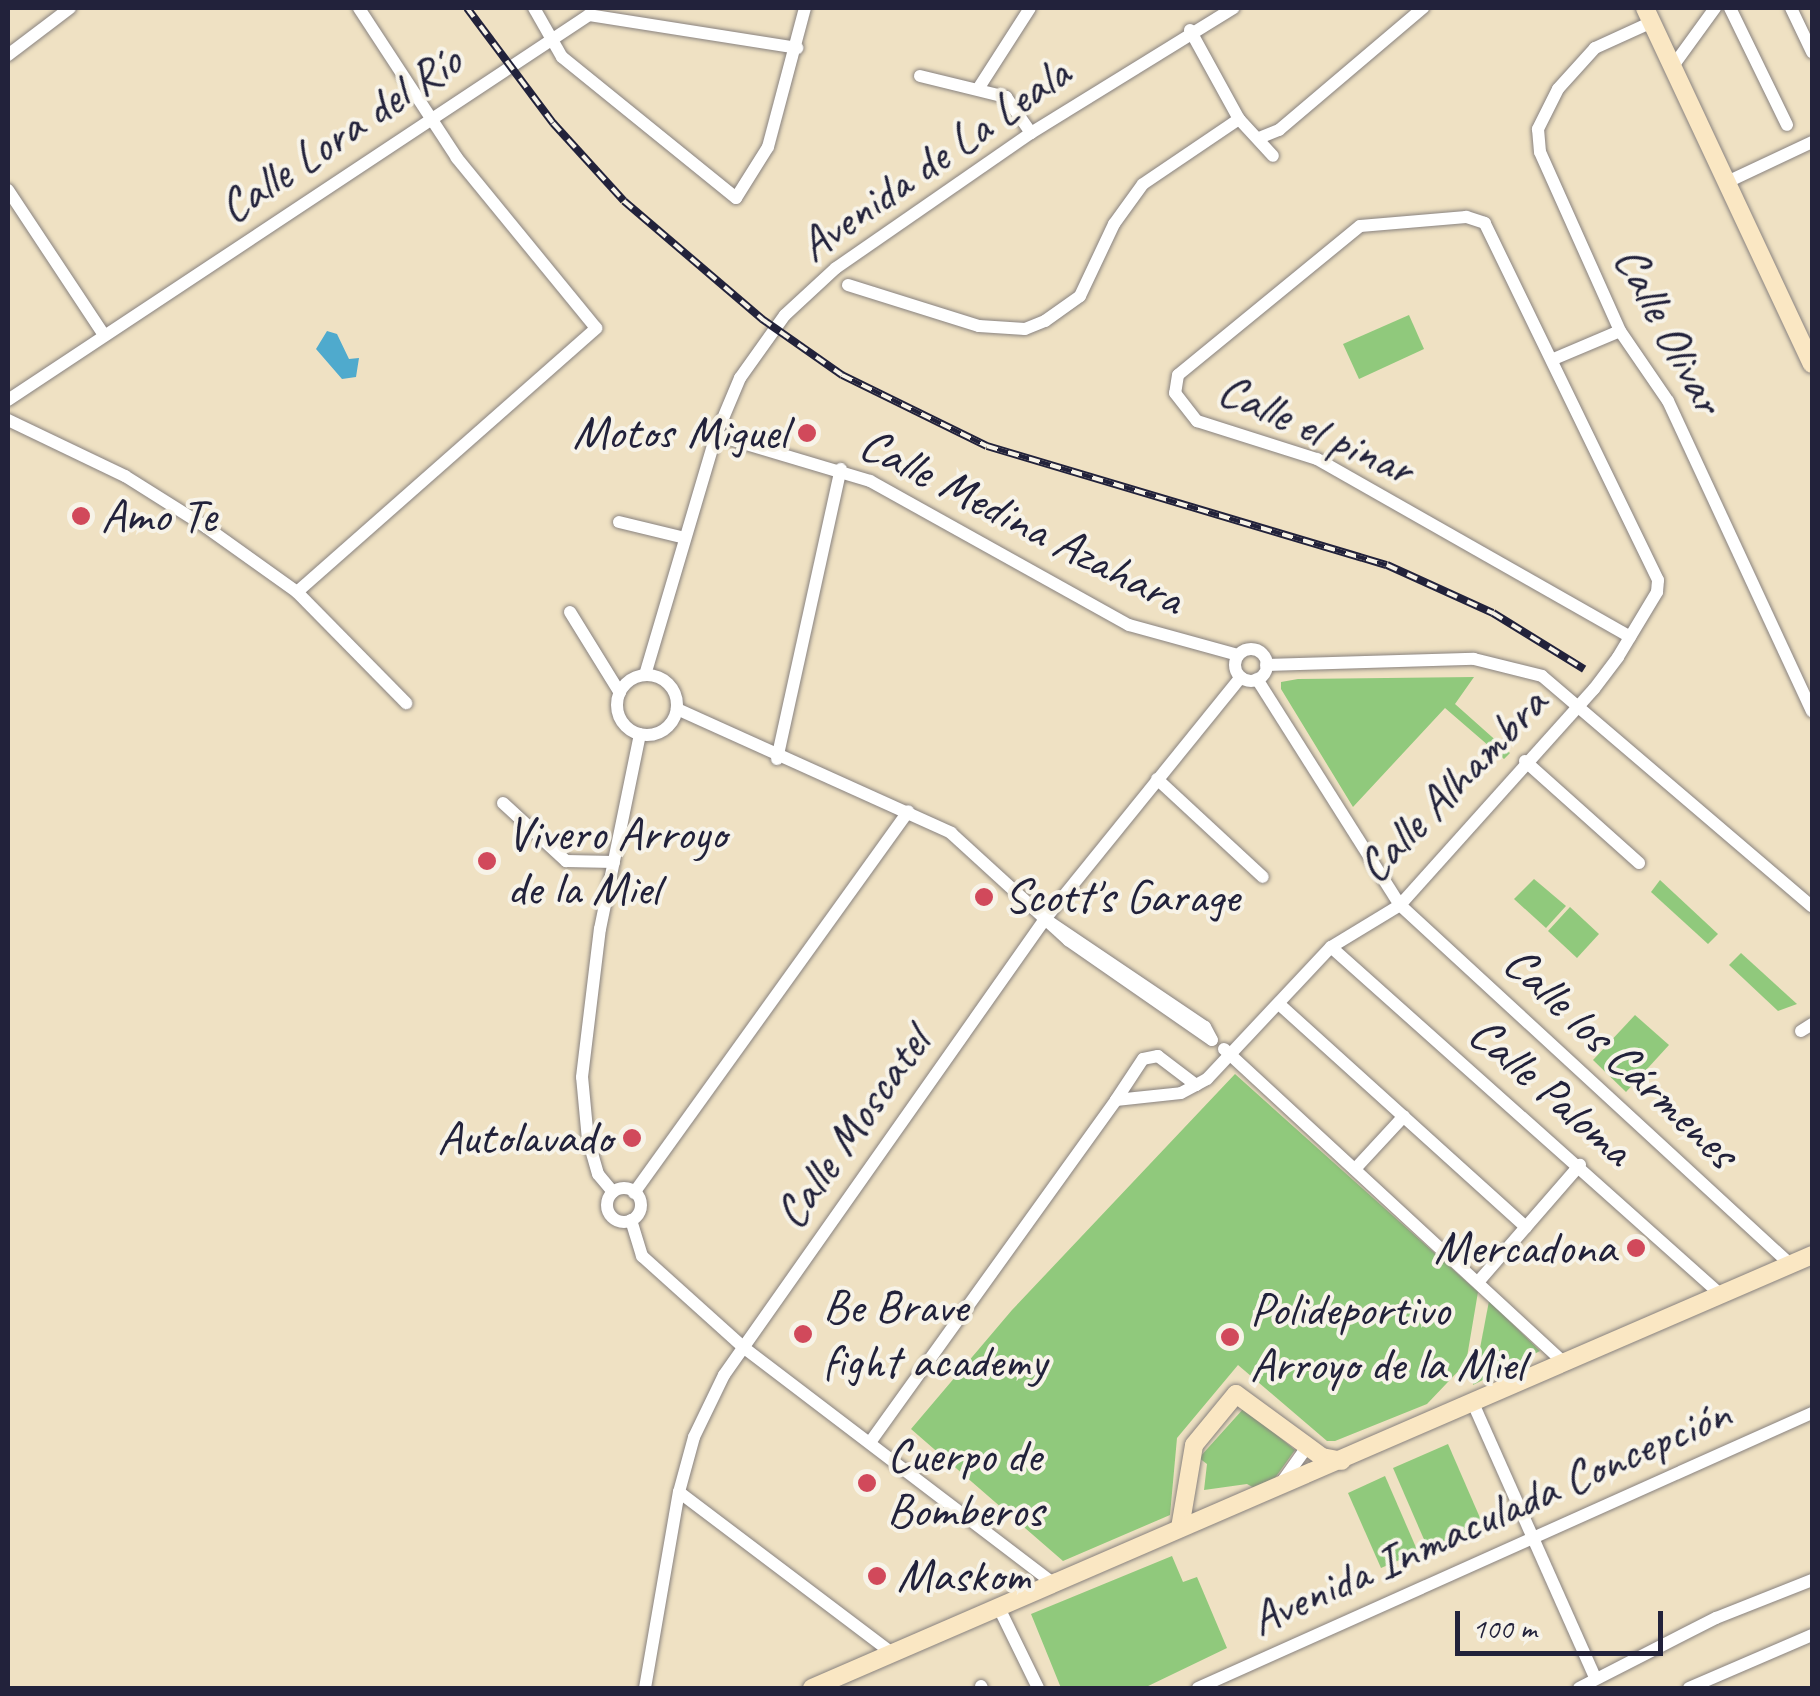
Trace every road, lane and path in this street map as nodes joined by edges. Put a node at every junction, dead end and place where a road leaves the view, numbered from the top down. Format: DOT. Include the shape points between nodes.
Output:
graph roads {
  1 [pos="70,8"];
  2 [pos="359,8"];
  3 [pos="534,8"];
  4 [pos="805,8"];
  5 [pos="1030,8"];
  6 [pos="1233,8"];
  7 [pos="1423,8"];
  8 [pos="1715,8"];
  9 [pos="1730,8"];
  10 [pos="1792,8"];
  11 [pos="1648,15"];
  12 [pos="1190,30"];
  13 [pos="550,40"];
  14 [pos="797,48"];
  15 [pos="1812,52"];
  16 [pos="8,55"];
  17 [pos="1674,66"];
  18 [pos="920,76"];
  19 [pos="978,89"];
  20 [pos="429,118"];
  21 [pos="1238,119"];
  22 [pos="1787,125"];
  23 [pos="1031,133"];
  24 [pos="1259,138"];
  25 [pos="1812,142"];
  26 [pos="1273,156"];
  27 [pos="1725,183"];
  28 [pos="8,190"];
  29 [pos="848,285"];
  30 [pos="1620,331"];
  31 [pos="104,335"];
  32 [pos="1556,358"];
  33 [pos="1812,364"];
  34 [pos="8,400"];
  35 [pos="8,420"];
  36 [pos="716,434"];
  37 [pos="841,469"];
  38 [pos="620,522"];
  39 [pos="685,538"];
  40 [pos="297,592"];
  41 [pos="570,612"];
  42 [pos="1630,637"];
  43 [pos="1238,655"];
  44 [pos="1266,664"];
  45 [pos="644,676"];
  46 [pos="1241,677"];
  47 [pos="1257,679"];
  48 [pos="620,692"];
  49 [pos="406,703"];
  50 [pos="1578,706"];
  51 [pos="677,709"];
  52 [pos="1812,711"];
  53 [pos="640,734"];
  54 [pos="776,759"];
  55 [pos="1525,761"];
  56 [pos="1158,780"];
  57 [pos="502,803"];
  58 [pos="908,811"];
  59 [pos="614,862"];
  60 [pos="1639,863"];
  61 [pos="1263,877"];
  62 [pos="1400,905"];
  63 [pos="1812,907"];
  64 [pos="1045,919"];
  65 [pos="1332,948"];
  66 [pos="1279,1004"];
  67 [pos="1228,1052"];
  68 [pos="1196,1085"];
  69 [pos="1116,1100"];
  70 [pos="1404,1116"];
  71 [pos="1580,1165"];
  72 [pos="1355,1168"];
  73 [pos="613,1192"];
  74 [pos="634,1192"];
  75 [pos="631,1220"];
  76 [pos="1526,1227"];
  77 [pos="1812,1255"];
  78 [pos="1790,1264"];
  79 [pos="1479,1281"];
  80 [pos="1719,1293"];
  81 [pos="742,1347"];
  82 [pos="1560,1359"];
  83 [pos="1472,1400"];
  84 [pos="1812,1413"];
  85 [pos="871,1442"];
  86 [pos="1307,1448"];
  87 [pos="1342,1461"];
  88 [pos="679,1492"];
  89 [pos="1268,1492"];
  90 [pos="1180,1528"];
  91 [pos="1532,1537"];
  92 [pos="1812,1580"];
  93 [pos="1055,1585"];
  94 [pos="999,1608"];
  95 [pos="1812,1635"];
  96 [pos="892,1653"];
  97 [pos="1596,1679"];
  98 [pos="644,1686"];
  99 [pos="812,1688"];
  100 [pos="1038,1688"];
  101 [pos="1198,1688"];
  102 [pos="1579,1688"];
  103 [pos="1689,1688"];
  1 -- 16 [label="street"];
  2 -- 20 [label="street"];
  3 -- 13 [label="street"];
  4 -- 14 [label="street"];
  5 -- 19 [label="street"];
  6 -- 12 [label="street, Avenida de La Leala"];
  7 -- 24 [label="street" via="1279,130"];
  8 -- 17 [label="street"];
  9 -- 22 [label="street"];
  10 -- 15 [label="street"];
  11 -- 17 [label="street"];
  11 -- 30 [label="street, Calle Olivar" via="1595,48 1558,89 1538,128 1546,168"];
  12 -- 21 [label="street"];
  12 -- 23 [label="street, Avenida de La Leala"];
  13 -- 14 [label="street, Calle Lora del Río" via="589,16"];
  13 -- 14 [label="street" via="736,198 768,147 785,66"];
  13 -- 20 [label="street, Calle Lora del Río"];
  17 -- 27 [label="street"];
  18 -- 19 [label="street"];
  19 -- 23 [label="street" via="1018,107"];
  20 -- 31 [label="street, Calle Lora del Río"];
  20 -- 40 [label="street" via="596,328"];
  21 -- 24 [label="street"];
  21 -- 29 [label="street" via="1143,184 1114,224 1080,296 1045,322 1024,330 979,326"];
  23 -- 36 [label="street, Avenida de La Leala" via="836,268 784,315 740,378"];
  24 -- 26 [label="street"];
  25 -- 27 [label="street"];
  27 -- 33 [label="street"];
  28 -- 31 [label="street"];
  30 -- 32 [label="street"];
  30 -- 52 [label="street, Calle Olivar" via="1668,402"];
  31 -- 34 [label="street, Calle Lora del Río"];
  32 -- 42 [label="street, Calle el pinar" via="1654,566 1657,592"];
  32 -- 42 [label="street, Calle el pinar" via="1486,223 1466,217 1372,224 1347,234 1178,375 1175,393 1197,421 1317,460"];
  35 -- 40 [label="street" via="125,476"];
  36 -- 37 [label="street, Calle Medina Azahara"];
  36 -- 39 [label="street, Avenida de La Leala"];
  37 -- 43 [label="street, Calle Medina Azahara" via="918,503 1129,625"];
  37 -- 54 [label="street"];
  38 -- 39 [label="street"];
  39 -- 45 [label="street, Avenida de La Leala"];
  40 -- 49 [label="street"];
  41 -- 48 [label="street"];
  42 -- 50 [label="street, Calle Alhambra"];
  43 -- 44 [label="street, Calle Medina Azahara" via="1256,650"];
  43 -- 46 [label="street"];
  44 -- 47 [label="street"];
  44 -- 50 [label="street" via="1487,661 1542,676"];
  45 -- 48 [label="street"];
  45 -- 51 [label="street" via="672,689"];
  46 -- 47 [label="street"];
  46 -- 56 [label="street, Calle Moscatel"];
  47 -- 62 [label="street, Calle los Cármenes"];
  48 -- 53 [label="street" via="618,714"];
  50 -- 55 [label="street, Calle Alhambra"];
  50 -- 63 [label="street"];
  51 -- 53 [label="street" via="666,728"];
  51 -- 54 [label="street"];
  53 -- 59 [label="street"];
  54 -- 58 [label="street"];
  55 -- 60 [label="street"];
  55 -- 62 [label="street, Calle Alhambra"];
  56 -- 61 [label="street"];
  56 -- 64 [label="street, Calle Moscatel"];
  57 -- 59 [label="street" via="566,861"];
  58 -- 64 [label="street" via="951,833"];
  58 -- 74 [label="street"];
  59 -- 73 [label="street" via="582,1077 598,1174"];
  62 -- 65 [label="street, Calle Alhambra"];
  62 -- 78 [label="street, Calle los Cármenes"];
  64 -- 67 [label="street"];
  64 -- 81 [label="street, Calle Moscatel"];
  65 -- 66 [label="street, Calle Alhambra"];
  65 -- 71 [label="street, Calle Paloma"];
  66 -- 67 [label="street, Calle Alhambra"];
  66 -- 70 [label="street"];
  67 -- 68 [label="street, Calle Alhambra"];
  67 -- 72 [label="street"];
  68 -- 69 [label="street" via="1181,1093"];
  68 -- 69 [label="street" via="1158,1056 1143,1059"];
  69 -- 85 [label="street"];
  70 -- 72 [label="street"];
  70 -- 76 [label="street"];
  71 -- 76 [label="street"];
  71 -- 80 [label="street, Calle Paloma"];
  72 -- 79 [label="street"];
  73 -- 74 [label="street"];
  73 -- 75 [label="street" via="607,1207 612,1217"];
  74 -- 75 [label="street" via="640,1207"];
  75 -- 81 [label="street" via="642,1256"];
  76 -- 79 [label="street"];
  77 -- 78 [label="street"];
  78 -- 80 [label="street"];
  79 -- 82 [label="street"];
  80 -- 82 [label="street"];
  81 -- 85 [label="street"];
  81 -- 88 [label="street, Calle Moscatel" via="694,1437"];
  82 -- 83 [label="street"];
  83 -- 87 [label="street"];
  83 -- 91 [label="street"];
  84 -- 91 [label="street, Avenida Inmaculada Concepción"];
  85 -- 93 [label="street"];
  86 -- 87 [label="street"];
  86 -- 89 [label="street"];
  86 -- 90 [label="street" via="1236,1394 1194,1445"];
  87 -- 89 [label="street"];
  88 -- 96 [label="street"];
  88 -- 98 [label="street, Calle Moscatel"];
  89 -- 90 [label="street"];
  90 -- 93 [label="street"];
  91 -- 97 [label="street"];
  91 -- 101 [label="street, Avenida Inmaculada Concepción"];
  92 -- 97 [label="street" via="1716,1618"];
  93 -- 94 [label="street"];
  94 -- 96 [label="street"];
  94 -- 100 [label="street"];
  95 -- 103 [label="street"];
  96 -- 99 [label="street"];
  97 -- 102 [label="street"];
}
